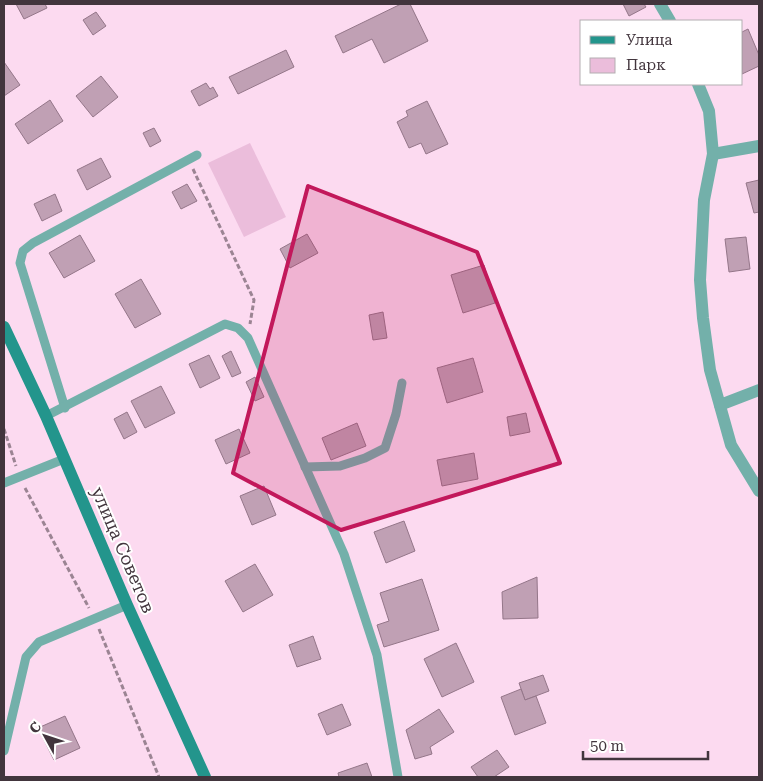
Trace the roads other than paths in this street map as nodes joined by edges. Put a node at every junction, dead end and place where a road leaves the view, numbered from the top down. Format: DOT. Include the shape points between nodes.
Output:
graph roads {
  1 [pos="660,4"];
  2 [pos="669,20"];
  3 [pos="698,85"];
  4 [pos="759,146"];
  5 [pos="713,154"];
  6 [pos="192,157"];
  7 [pos="5,334"];
  8 [pos="402,383"];
  9 [pos="759,390"];
  10 [pos="720,406"];
  11 [pos="65,408"];
  12 [pos="46,416"];
  13 [pos="64,458"];
  14 [pos="306,467"];
  15 [pos="4,483"];
  16 [pos="759,491"];
  17 [pos="127,605"];
  18 [pos="4,751"];
  19 [pos="205,777"];
  20 [pos="398,777"];
  1 -- 2 [label="street"];
  3 -- 5 [label="street" via="709,111"];
  4 -- 5 [label="street"];
  5 -- 10 [label="street" via="704,200 700,280 710,370"];
  6 -- 11 [label="lane" via="23,251 20,263"];
  7 -- 12 [label="main road, улица Советов"];
  8 -- 14 [label="lane" via="385,448 340,466"];
  9 -- 10 [label="street"];
  10 -- 16 [label="street" via="732,445"];
  11 -- 12 [label="lane"];
  11 -- 14 [label="lane" via="225,324 238,328 248,338"];
  12 -- 13 [label="main road, улица Советов"];
  13 -- 15 [label="lane"];
  13 -- 17 [label="main road, улица Советов"];
  14 -- 20 [label="lane" via="344,554 377,654"];
  17 -- 18 [label="lane" via="39,642 26,657"];
  17 -- 19 [label="main road, улица Советов"];
}
